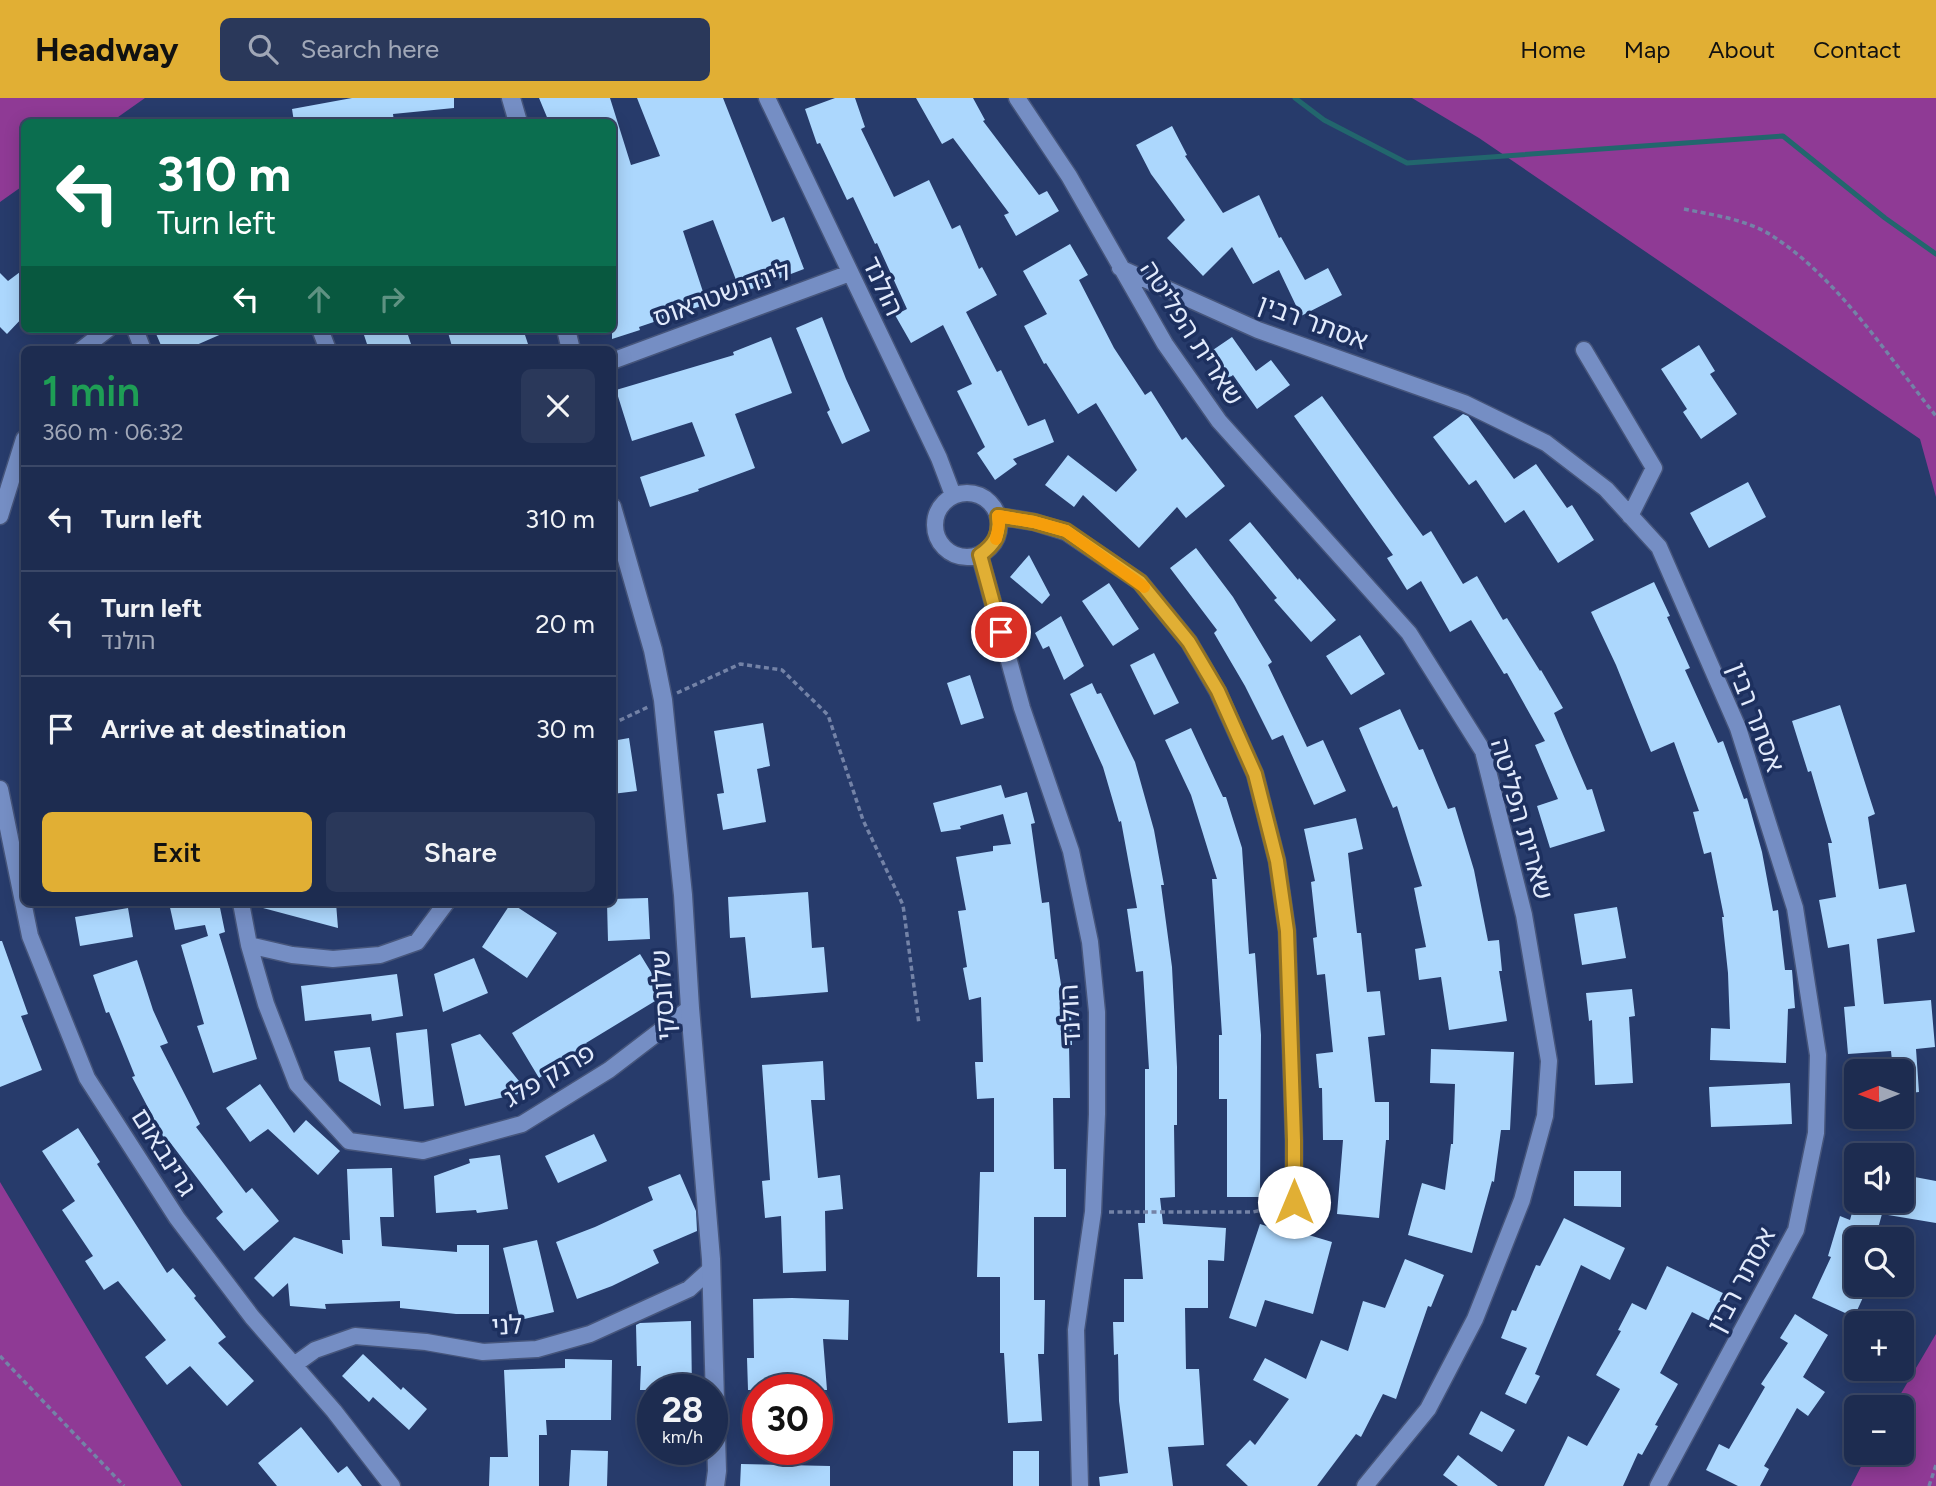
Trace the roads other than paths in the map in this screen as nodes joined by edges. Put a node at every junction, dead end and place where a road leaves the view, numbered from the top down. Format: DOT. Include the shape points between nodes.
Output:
graph roads {
  1 [pos="511,98"];
  2 [pos="767,98"];
  3 [pos="1017,98"];
  4 [pos="514,119"];
  5 [pos="1120,268"];
  6 [pos="849,273"];
  7 [pos="103,333"];
  8 [pos="86,346"];
  9 [pos="1584,350"];
  10 [pos="616,359"];
  11 [pos="21,449"];
  12 [pos="953,495"];
  13 [pos="0,516"];
  14 [pos="998,516"];
  15 [pos="1630,516"];
  16 [pos="616,521"];
  17 [pos="980,555"];
  18 [pos="0,789"];
  19 [pos="21,892"];
  20 [pos="24,906"];
  21 [pos="242,906"];
  22 [pos="444,906"];
  23 [pos="249,945"];
  24 [pos="690,1009"];
  25 [pos="1294,1202"];
  26 [pos="711,1269"];
  27 [pos="294,1365"];
  28 [pos="393,1486"];
  29 [pos="715,1486"];
  30 [pos="1080,1486"];
  31 [pos="1365,1486"];
  32 [pos="1658,1486"];
  1 -- 4 [label="street"];
  2 -- 6 [label="street, הולנד"];
  3 -- 5 [label="street, שארית הפליטה" via="1069,176"];
  5 -- 15 [label="street, אסתר רבין" via="1258,330 1464,403 1546,443 1606,489"];
  5 -- 31 [label="street, שארית הפליטה" via="1165,344 1219,421 1409,633 1483,751 1524,915 1549,1061 1545,1116 1525,1188 1475,1319 1428,1409"];
  6 -- 10 [label="street, לינדנשטראוס"];
  6 -- 12 [label="street, הולנד"];
  7 -- 8 [label="street"];
  9 -- 15 [label="street" via="1654,468"];
  11 -- 13 [label="street"];
  12 -- 14 [label="street" via="980,495"];
  12 -- 17 [label="street" via="936,512 937,540 953,556"];
  14 -- 17 [label="street" via="993,545"];
  14 -- 25 [label="street" via="1066,531 1140,582 1195,652 1255,774 1277,861 1287,931"];
  15 -- 32 [label="street, אסתר רבין" via="1659,547 1738,728 1795,908 1818,1055 1816,1133 1796,1230"];
  16 -- 24 [label="street, שלונסקי" via="663,700"];
  17 -- 30 [label="street, הולנד" via="1022,708 1071,851 1090,942 1097,1012 1097,1114 1093,1212 1076,1330"];
  18 -- 19 [label="street, גרינבאום"];
  20 -- 27 [label="street, גרינבאום" via="30,936 88,1078 177,1218"];
  21 -- 23 [label="street, פרנק פלג"];
  22 -- 23 [label="street" via="417,942 380,956 333,959"];
  23 -- 24 [label="street, פרנק פלג" via="297,1084 349,1141 423,1150 522,1124 610,1070"];
  24 -- 26 [label="street, שלונסקי"];
  26 -- 27 [label="street, לני" via="689,1289 590,1334 537,1349 483,1352 355,1336 314,1350"];
  26 -- 29 [label="street, שלונסקי"];
  27 -- 28 [label="street, גרינבאום"];
}
